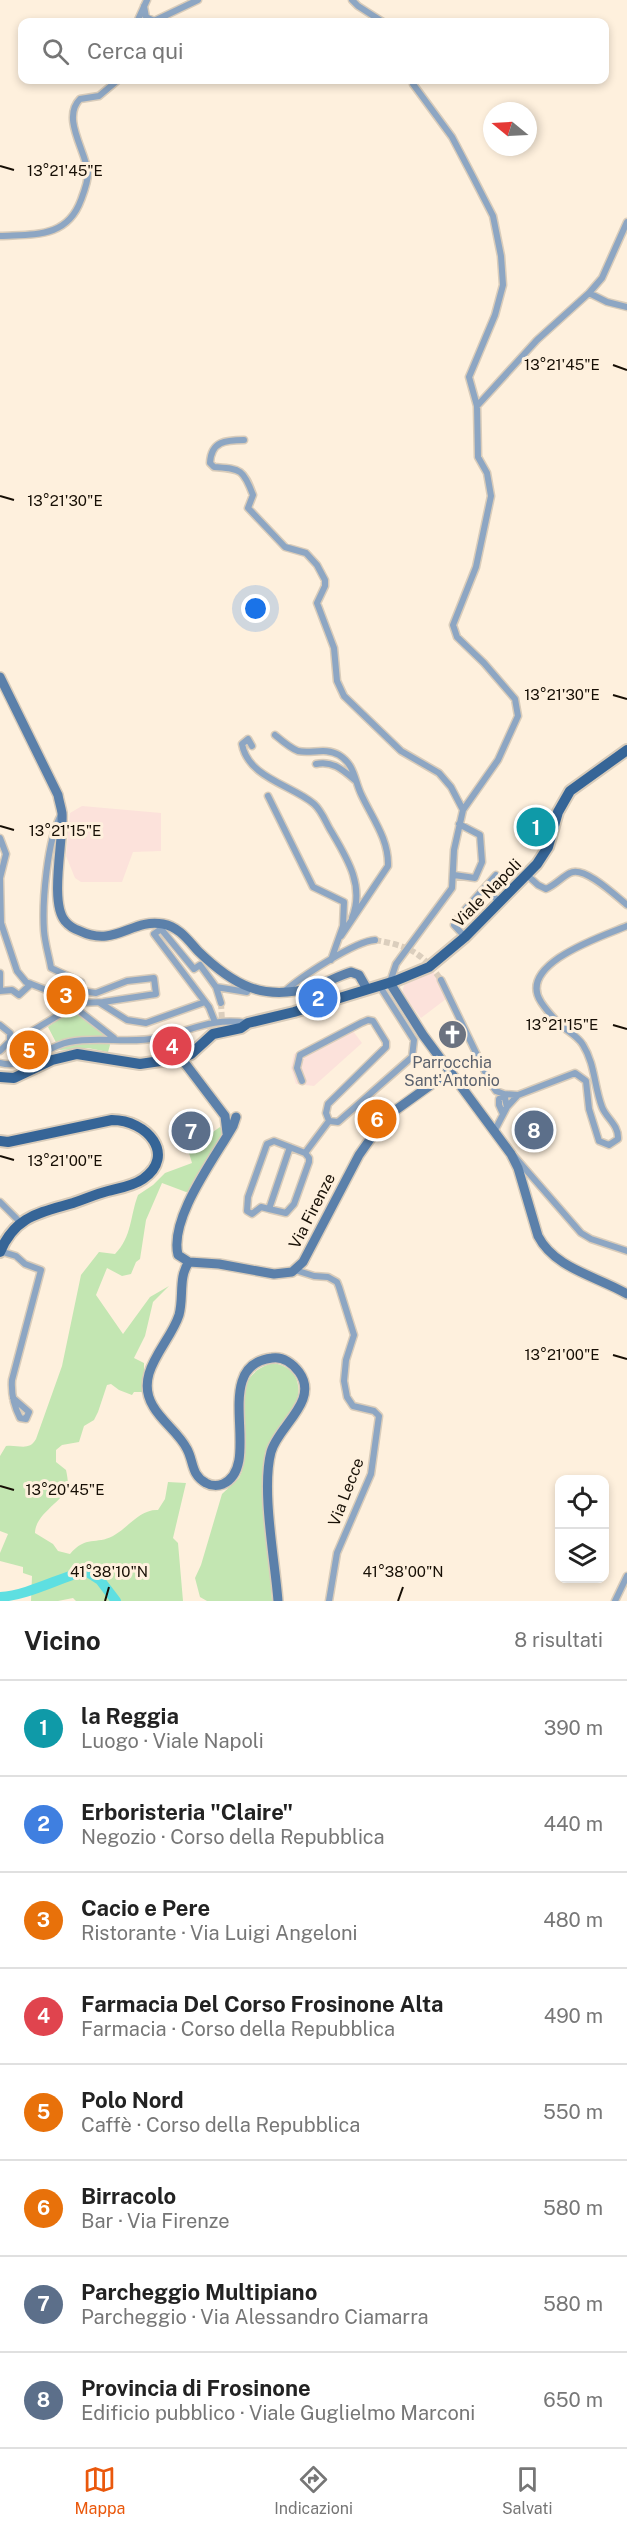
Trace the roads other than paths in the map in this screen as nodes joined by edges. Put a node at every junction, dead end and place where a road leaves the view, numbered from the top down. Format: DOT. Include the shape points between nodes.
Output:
graph roads {
  1 [pos="198,0"];
  2 [pos="352,0"];
  3 [pos="145,3"];
  4 [pos="139,18"];
  5 [pos="148,18"];
  6 [pos="160,18"];
  7 [pos="377,18"];
  8 [pos="113,84"];
  9 [pos="413,84"];
  10 [pos="627,222"];
  11 [pos="0,236"];
  12 [pos="589,293"];
  13 [pos="627,308"];
  14 [pos="477,406"];
  15 [pos="244,440"];
  16 [pos="0,677"];
  17 [pos="275,735"];
  18 [pos="252,746"];
  19 [pos="627,750"];
  20 [pos="316,764"];
  21 [pos="356,782"];
  22 [pos="268,796"];
  23 [pos="463,810"];
  24 [pos="62,813"];
  25 [pos="459,824"];
  26 [pos="0,838"];
  27 [pos="454,875"];
  28 [pos="496,875"];
  29 [pos="527,875"];
  30 [pos="0,878"];
  31 [pos="486,888"];
  32 [pos="500,903"];
  33 [pos="627,905"];
  34 [pos="627,926"];
  35 [pos="348,927"];
  36 [pos="340,936"];
  37 [pos="465,937"];
  38 [pos="375,940"];
  39 [pos="331,960"];
  40 [pos="0,973"];
  41 [pos="441,980"];
  42 [pos="31,984"];
  43 [pos="385,984"];
  44 [pos="216,987"];
  45 [pos="249,988"];
  46 [pos="367,988"];
  47 [pos="0,990"];
  48 [pos="81,992"];
  49 [pos="284,992"];
  50 [pos="100,1002"];
  51 [pos="205,1002"];
  52 [pos="221,1003"];
  53 [pos="73,1006"];
  54 [pos="215,1022"];
  55 [pos="248,1023"];
  56 [pos="0,1025"];
  57 [pos="114,1038"];
  58 [pos="10,1041"];
  59 [pos="0,1051"];
  60 [pos="181,1058"];
  61 [pos="0,1063"];
  62 [pos="444,1063"];
  63 [pos="0,1077"];
  64 [pos="454,1077"];
  65 [pos="302,1081"];
  66 [pos="426,1088"];
  67 [pos="504,1094"];
  68 [pos="518,1095"];
  69 [pos="507,1107"];
  70 [pos="503,1114"];
  71 [pos="236,1117"];
  72 [pos="329,1120"];
  73 [pos="495,1130"];
  74 [pos="227,1137"];
  75 [pos="0,1141"];
  76 [pos="290,1147"];
  77 [pos="305,1153"];
  78 [pos="511,1154"];
  79 [pos="0,1202"];
  80 [pos="268,1209"];
  81 [pos="21,1223"];
  82 [pos="3,1240"];
  83 [pos="0,1251"];
  84 [pos="627,1251"];
  85 [pos="189,1262"];
  86 [pos="295,1270"];
  87 [pos="627,1294"];
  88 [pos="13,1398"];
  89 [pos="627,1576"];
  90 [pos="278,1601"];
  91 [pos="329,1601"];
  92 [pos="615,1601"];
  1 -- 6 [label="street"];
  2 -- 7 [label="street"];
  3 -- 4 [label="street"];
  3 -- 5 [label="street"];
  8 -- 11 [label="street" via="99,96 80,99 74,109 88,176 70,221 62,227 26,235"];
  9 -- 14 [label="street" via="452,137 493,216 501,256 503,285 469,377"];
  10 -- 12 [label="street" via="602,278"];
  12 -- 13 [label="street"];
  12 -- 14 [label="street" via="537,340"];
  14 -- 23 [label="street" via="478,457 487,473 491,496 476,567 453,625 457,637 515,699 518,716 498,760"];
  15 -- 23 [label="street" via="216,445 210,462 214,467 233,467 243,475 253,495 248,508 285,547 306,553 317,565 325,586 317,603 334,648 337,681 344,696 401,751 439,773"];
  16 -- 24 [label="street" via="54,786"];
  17 -- 21 [label="street" via="297,751 324,751 340,756 354,770"];
  18 -- 35 [label="street" via="248,739 242,744 257,768 317,807 346,857 356,884"];
  19 -- 29 [label="main road, Viale Napoli" via="570,791 558,812 548,847"];
  20 -- 21 [label="street" via="336,766"];
  21 -- 35 [label="street" via="384,840 388,866"];
  22 -- 36 [label="street" via="312,887 344,903"];
  23 -- 25 [label="street"];
  24 -- 45 [label="street" via="58,884 63,920 83,933 107,937 151,922 166,924 177,929 221,971"];
  24 -- 48 [label="street" via="55,827 48,867 45,934 51,968 81,982"];
  25 -- 27 [label="street"];
  25 -- 27 [label="street" via="480,835 482,862 475,878"];
  26 -- 30 [label="street" via="6,854"];
  27 -- 43 [label="street" via="449,894 426,921"];
  28 -- 31 [label="street"];
  29 -- 32 [label="main road, Viale Napoli"];
  29 -- 33 [label="street" via="546,889 571,872 580,872"];
  30 -- 42 [label="street" via="3,934 18,971"];
  31 -- 32 [label="street"];
  31 -- 37 [label="street" via="454,925"];
  32 -- 37 [label="main road, Viale Napoli"];
  34 -- 68 [label="street" via="560,956 538,979 536,987 542,1004 581,1041 589,1056 602,1108 617,1129 618,1139 609,1145 599,1141 589,1110 586,1082 579,1075 570,1074"];
  35 -- 36 [label="street"];
  36 -- 39 [label="street"];
  37 -- 43 [label="main road, Viale Napoli" via="429,967"];
  38 -- 39 [label="street" via="359,943"];
  39 -- 49 [label="street"];
  40 -- 47 [label="street"];
  41 -- 67 [label="street" via="491,1084"];
  42 -- 47 [label="street" via="19,995 12,990"];
  42 -- 53 [label="street" via="67,998"];
  43 -- 46 [label="main road, Viale Napoli"];
  43 -- 62 [label="street"];
  43 -- 72 [label="street" via="414,1040 412,1056 338,1122"];
  44 -- 45 [label="street" via="247,992"];
  44 -- 51 [label="street" via="200,965 194,969 161,929 154,934"];
  44 -- 52 [label="street"];
  45 -- 49 [label="street"];
  46 -- 49 [label="street" via="359,975 351,972"];
  46 -- 55 [label="main road, Viale Napoli"];
  48 -- 50 [label="street" via="98,992 127,981 154,978 156,994"];
  48 -- 53 [label="street"];
  50 -- 51 [label="street" via="127,1020 146,1023"];
  50 -- 53 [label="street" via="79,1002"];
  51 -- 54 [label="street"];
  53 -- 57 [label="street"];
  53 -- 58 [label="street"];
  54 -- 55 [label="street"];
  54 -- 57 [label="street" via="157,1039"];
  55 -- 60 [label="main road, Viale Napoli" via="213,1034"];
  56 -- 58 [label="street" via="10,1033"];
  57 -- 61 [label="street" via="70,1042 21,1064"];
  58 -- 59 [label="street"];
  60 -- 63 [label="main road" via="140,1064 77,1054 52,1060 14,1078"];
  60 -- 74 [label="street" via="225,1116"];
  62 -- 64 [label="street"];
  62 -- 66 [label="street"];
  64 -- 66 [label="street"];
  64 -- 73 [label="street"];
  65 -- 72 [label="street" via="297,1068 300,1055 361,1023 373,1021 386,1047 328,1104"];
  66 -- 86 [label="street, Via Firenze" via="393,1112 369,1139 308,1254"];
  67 -- 68 [label="street"];
  67 -- 69 [label="street"];
  67 -- 70 [label="street" via="499,1099"];
  68 -- 69 [label="street"];
  69 -- 70 [label="street"];
  70 -- 73 [label="street"];
  71 -- 74 [label="street"];
  72 -- 77 [label="street"];
  73 -- 78 [label="street"];
  74 -- 85 [label="street" via="180,1222 177,1251 181,1259"];
  75 -- 81 [label="main road" via="122,1120 140,1126 156,1148 154,1165 142,1180 38,1213"];
  76 -- 77 [label="street"];
  76 -- 80 [label="street"];
  76 -- 80 [label="street" via="270,1142 260,1162 247,1211 252,1214 261,1206"];
  77 -- 80 [label="street" via="309,1162 294,1204 286,1212"];
  78 -- 84 [label="street" via="581,1233"];
  78 -- 87 [label="street" via="543,1246 571,1267"];
  79 -- 81 [label="street"];
  81 -- 82 [label="main road"];
  82 -- 83 [label="main road"];
  83 -- 88 [label="street" via="41,1270 16,1361"];
  85 -- 86 [label="street, Via Firenze" via="274,1274"];
  85 -- 90 [label="street" via="183,1274 179,1317 151,1367 148,1384 153,1407 188,1449 197,1477 219,1485 235,1473 241,1385 252,1366 270,1358 283,1359 299,1372 304,1383 302,1403 278,1436 269,1458 269,1508"];
  86 -- 91 [label="street, Via Lecce" via="337,1282 353,1327 345,1371 347,1397 353,1406 379,1416 371,1474 335,1558"];
  89 -- 92 [label="street"];
}
